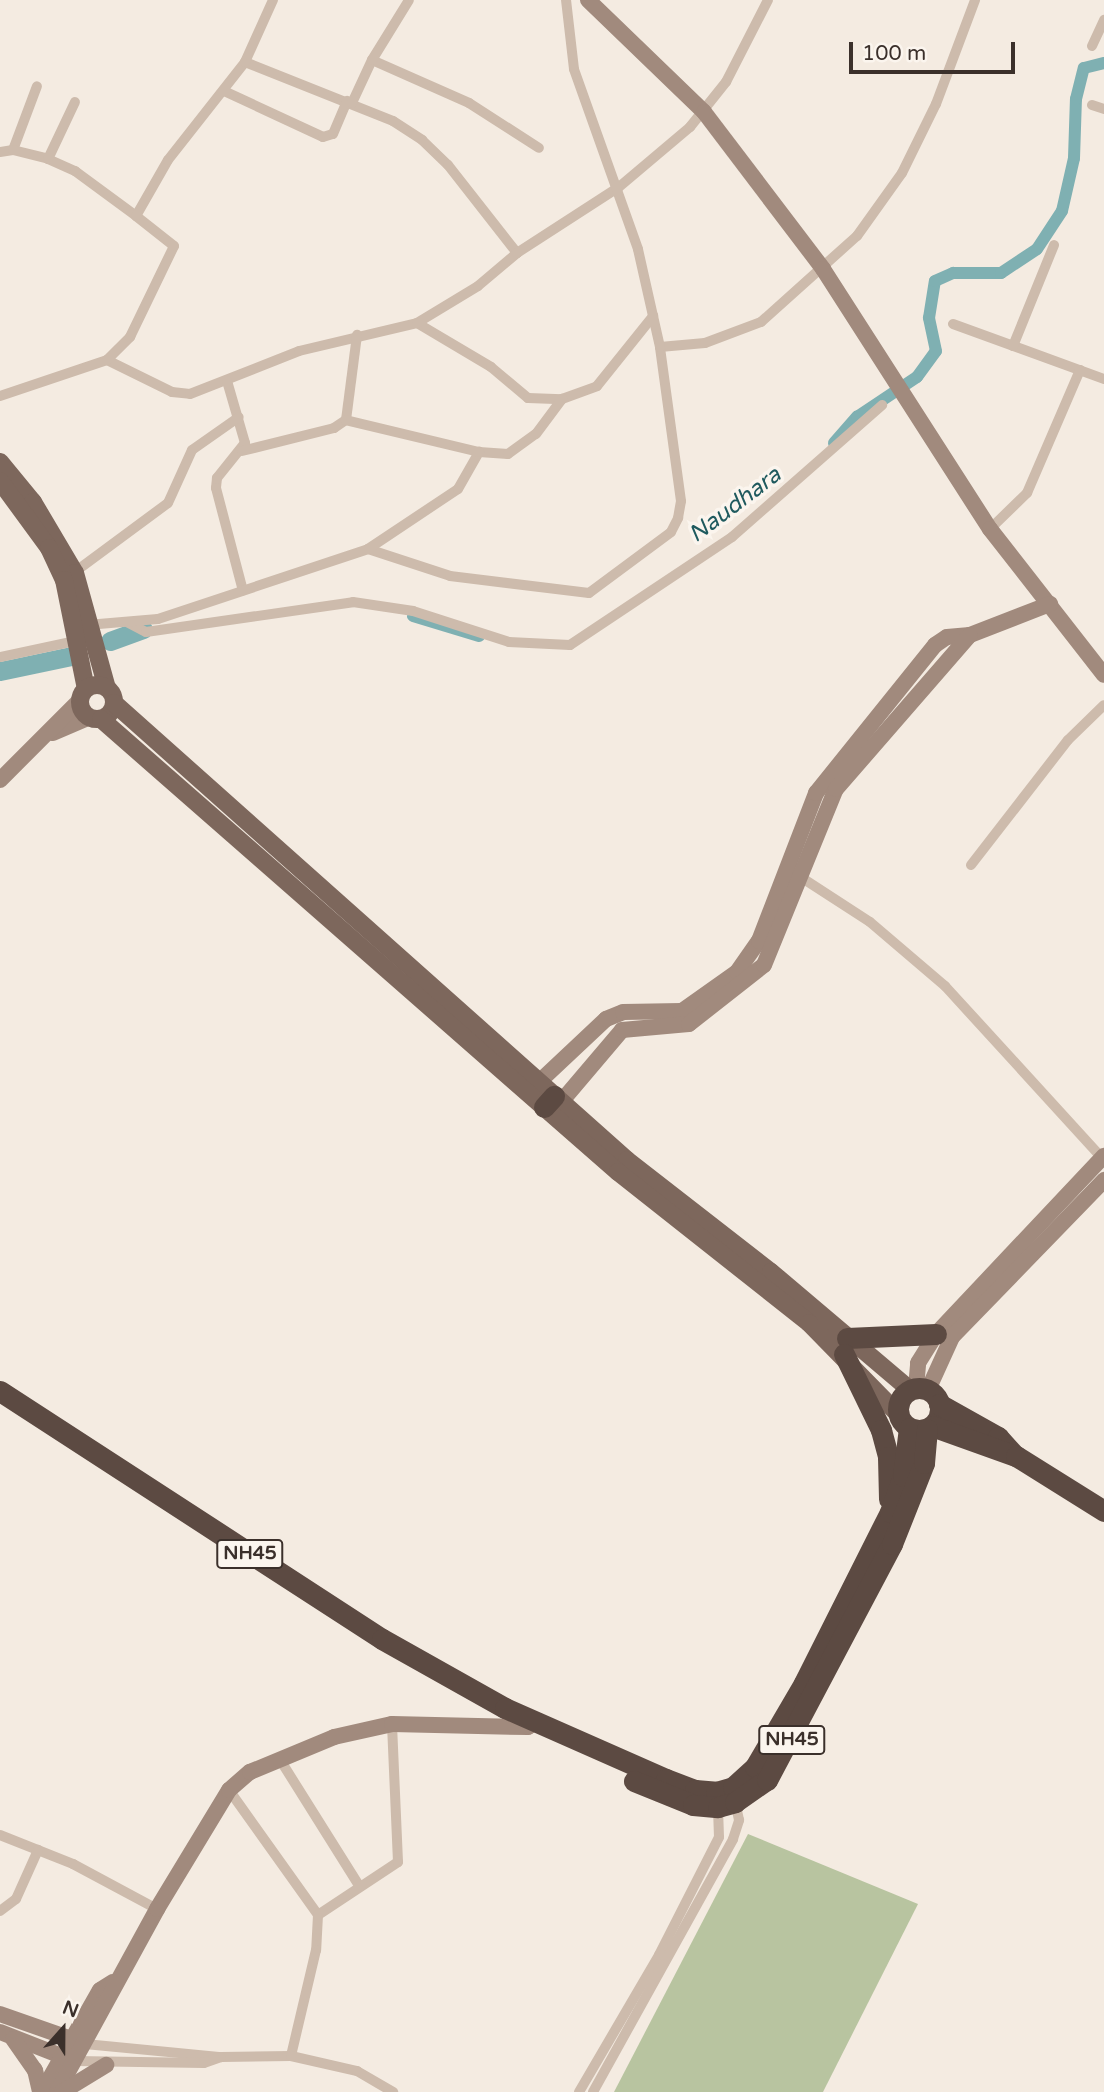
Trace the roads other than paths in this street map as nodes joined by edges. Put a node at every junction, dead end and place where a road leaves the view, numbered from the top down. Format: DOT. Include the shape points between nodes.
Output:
graph roads {
  1 [pos="273,0"];
  2 [pos="409,0"];
  3 [pos="566,0"];
  4 [pos="768,0"];
  5 [pos="975,0"];
  6 [pos="586,1"];
  7 [pos="1104,20"];
  8 [pos="1091,46"];
  9 [pos="372,60"];
  10 [pos="245,62"];
  11 [pos="37,86"];
  12 [pos="224,90"];
  13 [pos="75,102"];
  14 [pos="349,102"];
  15 [pos="1092,105"];
  16 [pos="1104,108"];
  17 [pos="704,112"];
  18 [pos="539,148"];
  19 [pos="13,150"];
  20 [pos="0,152"];
  21 [pos="48,159"];
  22 [pos="619,187"];
  23 [pos="136,216"];
  24 [pos="1054,245"];
  25 [pos="517,253"];
  26 [pos="824,269"];
  27 [pos="653,316"];
  28 [pos="417,323"];
  29 [pos="953,324"];
  30 [pos="357,335"];
  31 [pos="1013,346"];
  32 [pos="660,347"];
  33 [pos="107,359"];
  34 [pos="1080,370"];
  35 [pos="1104,379"];
  36 [pos="227,381"];
  37 [pos="0,396"];
  38 [pos="562,400"];
  39 [pos="882,405"];
  40 [pos="239,417"];
  41 [pos="346,420"];
  42 [pos="242,451"];
  43 [pos="479,452"];
  44 [pos="0,462"];
  45 [pos="0,481"];
  46 [pos="990,529"];
  47 [pos="368,549"];
  48 [pos="69,576"];
  49 [pos="243,591"];
  50 [pos="1050,604"];
  51 [pos="127,622"];
  52 [pos="83,632"];
  53 [pos="970,635"];
  54 [pos="0,657"];
  55 [pos="1104,675"];
  56 [pos="83,694"];
  57 [pos="111,695"];
  58 [pos="1104,705"];
  59 [pos="95,718"];
  60 [pos="48,736"];
  61 [pos="0,780"];
  62 [pos="971,865"];
  63 [pos="785,866"];
  64 [pos="800,877"];
  65 [pos="549,1097"];
  66 [pos="1103,1157"];
  67 [pos="1104,1180"];
  68 [pos="936,1334"];
  69 [pos="846,1346"];
  70 [pos="0,1391"];
  71 [pos="923,1393"];
  72 [pos="917,1424"];
  73 [pos="1016,1456"];
  74 [pos="1104,1511"];
  75 [pos="890,1512"];
  76 [pos="392,1724"];
  77 [pos="533,1724"];
  78 [pos="279,1758"];
  79 [pos="229,1790"];
  80 [pos="726,1797"];
  81 [pos="0,1835"];
  82 [pos="38,1850"];
  83 [pos="360,1887"];
  84 [pos="157,1909"];
  85 [pos="0,1911"];
  86 [pos="318,1915"];
  87 [pos="0,2014"];
  88 [pos="5,2034"];
  89 [pos="78,2041"];
  90 [pos="291,2056"];
  91 [pos="221,2057"];
  92 [pos="68,2059"];
  93 [pos="106,2065"];
  94 [pos="41,2092"];
  95 [pos="57,2092"];
  96 [pos="62,2092"];
  97 [pos="393,2092"];
  98 [pos="579,2092"];
  99 [pos="593,2092"];
  1 -- 10 [label="street"];
  2 -- 9 [label="street"];
  3 -- 22 [label="street" via="574,69"];
  4 -- 17 [label="street" via="726,82"];
  5 -- 26 [label="street" via="936,104 902,173 857,236"];
  6 -- 17 [label="street"];
  7 -- 8 [label="street"];
  9 -- 14 [label="street"];
  9 -- 18 [label="street" via="469,103"];
  10 -- 12 [label="street"];
  10 -- 14 [label="street"];
  11 -- 19 [label="street"];
  12 -- 14 [label="street" via="323,137 333,134"];
  12 -- 23 [label="street" via="169,160"];
  13 -- 21 [label="street"];
  14 -- 25 [label="street" via="422,140 448,165"];
  15 -- 16 [label="street"];
  17 -- 22 [label="street"];
  17 -- 26 [label="street"];
  19 -- 20 [label="street"];
  19 -- 21 [label="street"];
  21 -- 23 [label="street" via="75,171"];
  22 -- 25 [label="street"];
  22 -- 27 [label="street"];
  23 -- 33 [label="street" via="169,239 173,255 130,337"];
  24 -- 31 [label="street"];
  25 -- 28 [label="street" via="478,286"];
  26 -- 32 [label="street" via="761,322 740,333 705,343"];
  26 -- 46 [label="street"];
  27 -- 32 [label="street"];
  27 -- 38 [label="street" via="597,386"];
  28 -- 30 [label="street"];
  28 -- 38 [label="street" via="491,367 528,398"];
  29 -- 31 [label="street"];
  30 -- 36 [label="street" via="299,351"];
  30 -- 41 [label="street"];
  31 -- 34 [label="street"];
  32 -- 47 [label="street" via="681,501 678,518 670,532 598,590 572,592 450,576"];
  33 -- 36 [label="street" via="172,392 190,394"];
  33 -- 37 [label="street"];
  34 -- 35 [label="street"];
  34 -- 46 [label="street" via="1027,493"];
  36 -- 40 [label="street"];
  38 -- 43 [label="street" via="536,434 508,454"];
  39 -- 51 [label="street" via="732,537 570,645 509,642 413,611 353,602 145,632"];
  40 -- 42 [label="street"];
  40 -- 48 [label="street" via="192,450 168,503"];
  41 -- 42 [label="street" via="334,428"];
  41 -- 43 [label="street"];
  42 -- 49 [label="street" via="217,478 216,488"];
  43 -- 47 [label="street" via="458,489"];
  44 -- 48 [label="main road" via="33,502"];
  45 -- 48 [label="main road"];
  46 -- 50 [label="street"];
  47 -- 49 [label="street"];
  48 -- 52 [label="main road"];
  49 -- 51 [label="street" via="158,619"];
  50 -- 53 [label="street"];
  50 -- 55 [label="street"];
  51 -- 52 [label="street"];
  52 -- 54 [label="street"];
  52 -- 56 [label="main road"];
  52 -- 57 [label="main road"];
  53 -- 63 [label="street" via="947,637 935,645 831,771 816,793"];
  53 -- 64 [label="street" via="836,789"];
  56 -- 57 [label="main road"];
  56 -- 59 [label="main road" via="82,710"];
  56 -- 60 [label="street"];
  57 -- 59 [label="main road" via="110,713"];
  57 -- 65 [label="main road"];
  58 -- 62 [label="street" via="1069,740"];
  59 -- 60 [label="street"];
  59 -- 65 [label="main road"];
  60 -- 61 [label="street"];
  63 -- 64 [label="street"];
  63 -- 65 [label="street" via="759,941 737,972 682,1011 623,1012 606,1019"];
  64 -- 65 [label="street" via="770,953 755,974 689,1024 622,1030"];
  64 -- 66 [label="street" via="870,922 945,986"];
  65 -- 69 [label="main road"];
  66 -- 68 [label="street"];
  67 -- 71 [label="street" via="952,1337"];
  68 -- 69 [label="highway"];
  68 -- 71 [label="street" via="918,1363"];
  69 -- 71 [label="main road"];
  69 -- 72 [label="main road"];
  69 -- 75 [label="highway" via="881,1430 888,1457"];
  70 -- 77 [label="highway, NH45" via="382,1639"];
  71 -- 72 [label="highway, NH45"];
  71 -- 72 [label="highway, NH45" via="901,1397"];
  71 -- 73 [label="highway" via="999,1437"];
  72 -- 73 [label="highway"];
  72 -- 75 [label="highway, NH45"];
  72 -- 80 [label="highway, NH45" via="915,1490 797,1729 768,1780"];
  73 -- 74 [label="highway"];
  75 -- 80 [label="highway, NH45" via="771,1745"];
  76 -- 77 [label="street"];
  76 -- 78 [label="street" via="334,1737"];
  76 -- 83 [label="street" via="398,1862"];
  77 -- 80 [label="highway, NH45" via="695,1790"];
  78 -- 79 [label="street" via="250,1772"];
  78 -- 83 [label="street"];
  79 -- 84 [label="street"];
  79 -- 86 [label="street"];
  80 -- 98 [label="street" via="719,1837 659,1955"];
  80 -- 99 [label="street" via="738,1820 733,1839"];
  81 -- 82 [label="street"];
  82 -- 84 [label="street"];
  82 -- 85 [label="street" via="16,1899"];
  83 -- 86 [label="street"];
  84 -- 89 [label="street" via="113,1982 100,1990"];
  86 -- 90 [label="street" via="316,1950"];
  87 -- 89 [label="street"];
  88 -- 92 [label="street"];
  88 -- 94 [label="street" via="35,2070"];
  89 -- 91 [label="street"];
  89 -- 92 [label="street"];
  90 -- 91 [label="street"];
  90 -- 97 [label="street" via="357,2071"];
  91 -- 93 [label="street" via="204,2063"];
  92 -- 93 [label="street"];
  92 -- 94 [label="street"];
  92 -- 95 [label="street"];
  93 -- 96 [label="street"];
}
